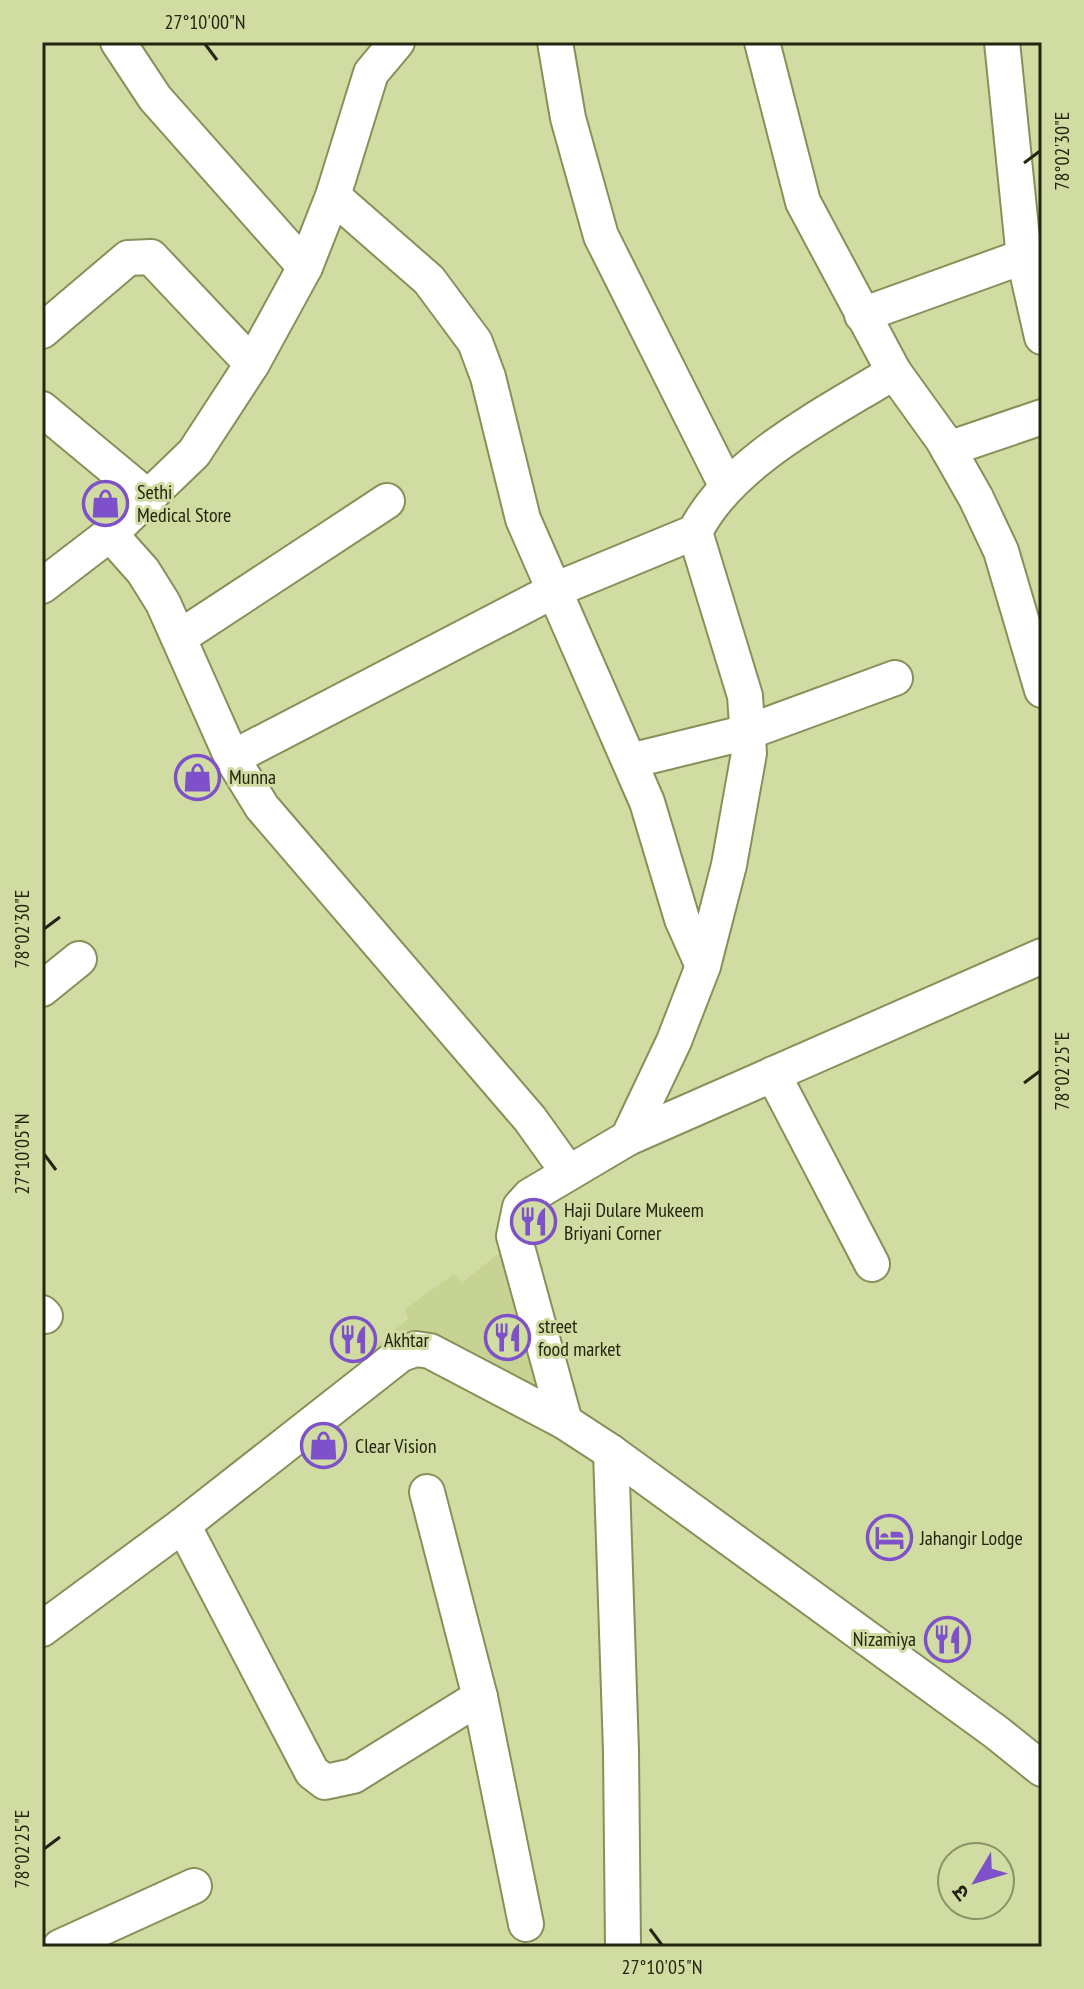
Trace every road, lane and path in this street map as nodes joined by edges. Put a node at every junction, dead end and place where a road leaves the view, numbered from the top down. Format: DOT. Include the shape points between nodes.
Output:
graph roads {
  1 [pos="118,42"];
  2 [pos="397,42"];
  3 [pos="555,42"];
  4 [pos="762,42"];
  5 [pos="1002,42"];
  6 [pos="333,196"];
  7 [pos="1033,254"];
  8 [pos="305,267"];
  9 [pos="862,315"];
  10 [pos="42,331"];
  11 [pos="1042,337"];
  12 [pos="252,364"];
  13 [pos="894,372"];
  14 [pos="42,409"];
  15 [pos="1042,417"];
  16 [pos="948,449"];
  17 [pos="726,485"];
  18 [pos="148,497"];
  19 [pos="387,501"];
  20 [pos="695,532"];
  21 [pos="110,534"];
  22 [pos="42,586"];
  23 [pos="557,589"];
  24 [pos="180,637"];
  25 [pos="895,678"];
  26 [pos="1042,690"];
  27 [pos="748,732"];
  28 [pos="232,758"];
  29 [pos="630,761"];
  30 [pos="1042,956"];
  31 [pos="79,959"];
  32 [pos="703,966"];
  33 [pos="42,989"];
  34 [pos="773,1074"];
  35 [pos="628,1138"];
  36 [pos="568,1172"];
  37 [pos="872,1264"];
  38 [pos="565,1422"];
  39 [pos="611,1452"];
  40 [pos="427,1492"];
  41 [pos="183,1525"];
  42 [pos="42,1629"];
  43 [pos="480,1697"];
  44 [pos="1042,1769"];
  45 [pos="194,1886"];
  46 [pos="526,1924"];
  47 [pos="42,1942"];
  48 [pos="46,1947"];
  49 [pos="60,1947"];
  50 [pos="623,1947"];
  1 -- 8 [label="street" via="155,98"];
  2 -- 6 [label="street" via="371,73"];
  3 -- 17 [label="street" via="568,118 601,236"];
  4 -- 9 [label="street" via="803,202"];
  5 -- 7 [label="street"];
  6 -- 8 [label="street"];
  6 -- 23 [label="street" via="429,280 475,342 523,519"];
  7 -- 9 [label="street"];
  7 -- 11 [label="street"];
  8 -- 12 [label="street"];
  9 -- 13 [label="street"];
  10 -- 12 [label="street" via="128,258 151,257"];
  12 -- 18 [label="street" via="194,453"];
  13 -- 16 [label="street"];
  13 -- 17 [label="street"];
  14 -- 18 [label="street"];
  15 -- 16 [label="street"];
  16 -- 26 [label="street" via="1001,551"];
  17 -- 20 [label="street"];
  18 -- 21 [label="street"];
  19 -- 24 [label="street"];
  20 -- 23 [label="street"];
  20 -- 27 [label="street" via="745,696"];
  21 -- 22 [label="street"];
  21 -- 24 [label="street" via="143,571"];
  23 -- 28 [label="street"];
  23 -- 29 [label="street"];
  24 -- 28 [label="street"];
  25 -- 27 [label="street"];
  27 -- 29 [label="street"];
  27 -- 32 [label="street" via="729,865"];
  28 -- 36 [label="street" via="262,807 530,1119"];
  29 -- 32 [label="street" via="682,919"];
  30 -- 34 [label="street"];
  31 -- 33 [label="street"];
  32 -- 35 [label="street"];
  34 -- 35 [label="street"];
  34 -- 37 [label="street"];
  35 -- 36 [label="street"];
  36 -- 38 [label="street" via="520,1207 514,1236"];
  38 -- 39 [label="street"];
  38 -- 41 [label="street" via="430,1351 416,1349 401,1354"];
  39 -- 44 [label="street"];
  39 -- 50 [label="street"];
  40 -- 43 [label="street"];
  41 -- 42 [label="street"];
  41 -- 43 [label="street" via="312,1772 325,1782 353,1776"];
  43 -- 46 [label="street"];
  45 -- 49 [label="street"];
  47 -- 48 [label="street"];
}
